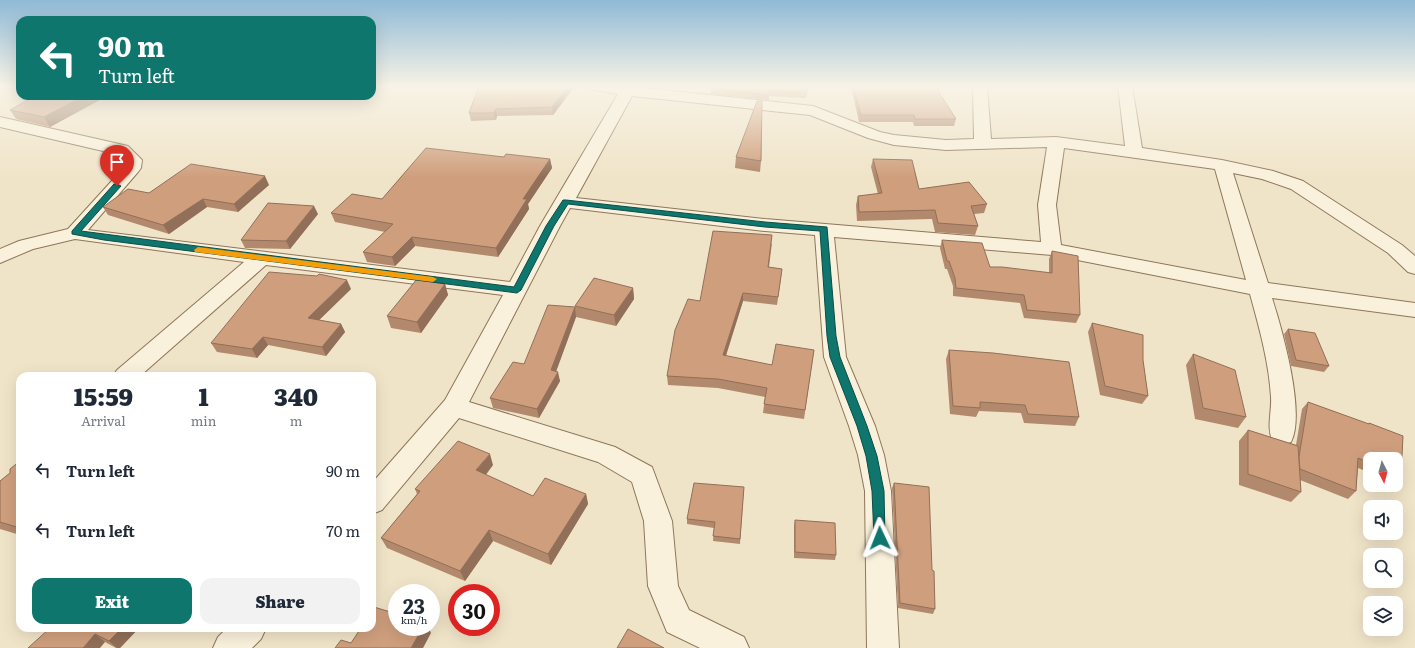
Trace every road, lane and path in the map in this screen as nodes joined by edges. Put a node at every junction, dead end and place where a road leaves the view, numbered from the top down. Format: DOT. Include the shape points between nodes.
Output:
graph roads {
  1 [pos="613,116"];
  2 [pos="827,116"];
  3 [pos="982,116"];
  4 [pos="1129,116"];
  5 [pos="0,122"];
  6 [pos="1056,142"];
  7 [pos="984,144"];
  8 [pos="1134,152"];
  9 [pos="1222,165"];
  10 [pos="566,202"];
  11 [pos="824,229"];
  12 [pos="75,232"];
  13 [pos="1052,249"];
  14 [pos="0,257"];
  15 [pos="261,258"];
  16 [pos="1415,267"];
  17 [pos="1259,289"];
  18 [pos="517,290"];
  19 [pos="1415,310"];
  20 [pos="130,372"];
  21 [pos="454,407"];
  22 [pos="1282,435"];
  23 [pos="376,497"];
  24 [pos="246,632"];
  25 [pos="230,648"];
  26 [pos="733,648"];
  27 [pos="883,648"];
  1 -- 10 [label="street"];
  2 -- 7 [label="street" via="894,140 946,145"];
  3 -- 7 [label="street"];
  4 -- 8 [label="street"];
  5 -- 12 [label="street" via="122,150 133,160 132,168 125,177"];
  6 -- 7 [label="street"];
  6 -- 8 [label="street"];
  6 -- 13 [label="street" via="1047,205"];
  8 -- 9 [label="street"];
  9 -- 16 [label="street" via="1297,185 1395,250"];
  9 -- 17 [label="street"];
  10 -- 11 [label="street" via="757,224"];
  10 -- 18 [label="street" via="550,226"];
  11 -- 13 [label="street"];
  11 -- 27 [label="street" via="835,357 872,456 878,491"];
  12 -- 14 [label="street" via="26,244"];
  12 -- 15 [label="street"];
  13 -- 17 [label="street"];
  15 -- 18 [label="street"];
  15 -- 20 [label="street"];
  17 -- 19 [label="street"];
  17 -- 22 [label="street" via="1272,333 1282,390"];
  18 -- 21 [label="street"];
  21 -- 23 [label="street"];
  21 -- 26 [label="street" via="606,454 643,475 658,521 663,586 678,621"];
  24 -- 25 [label="street"];
}
